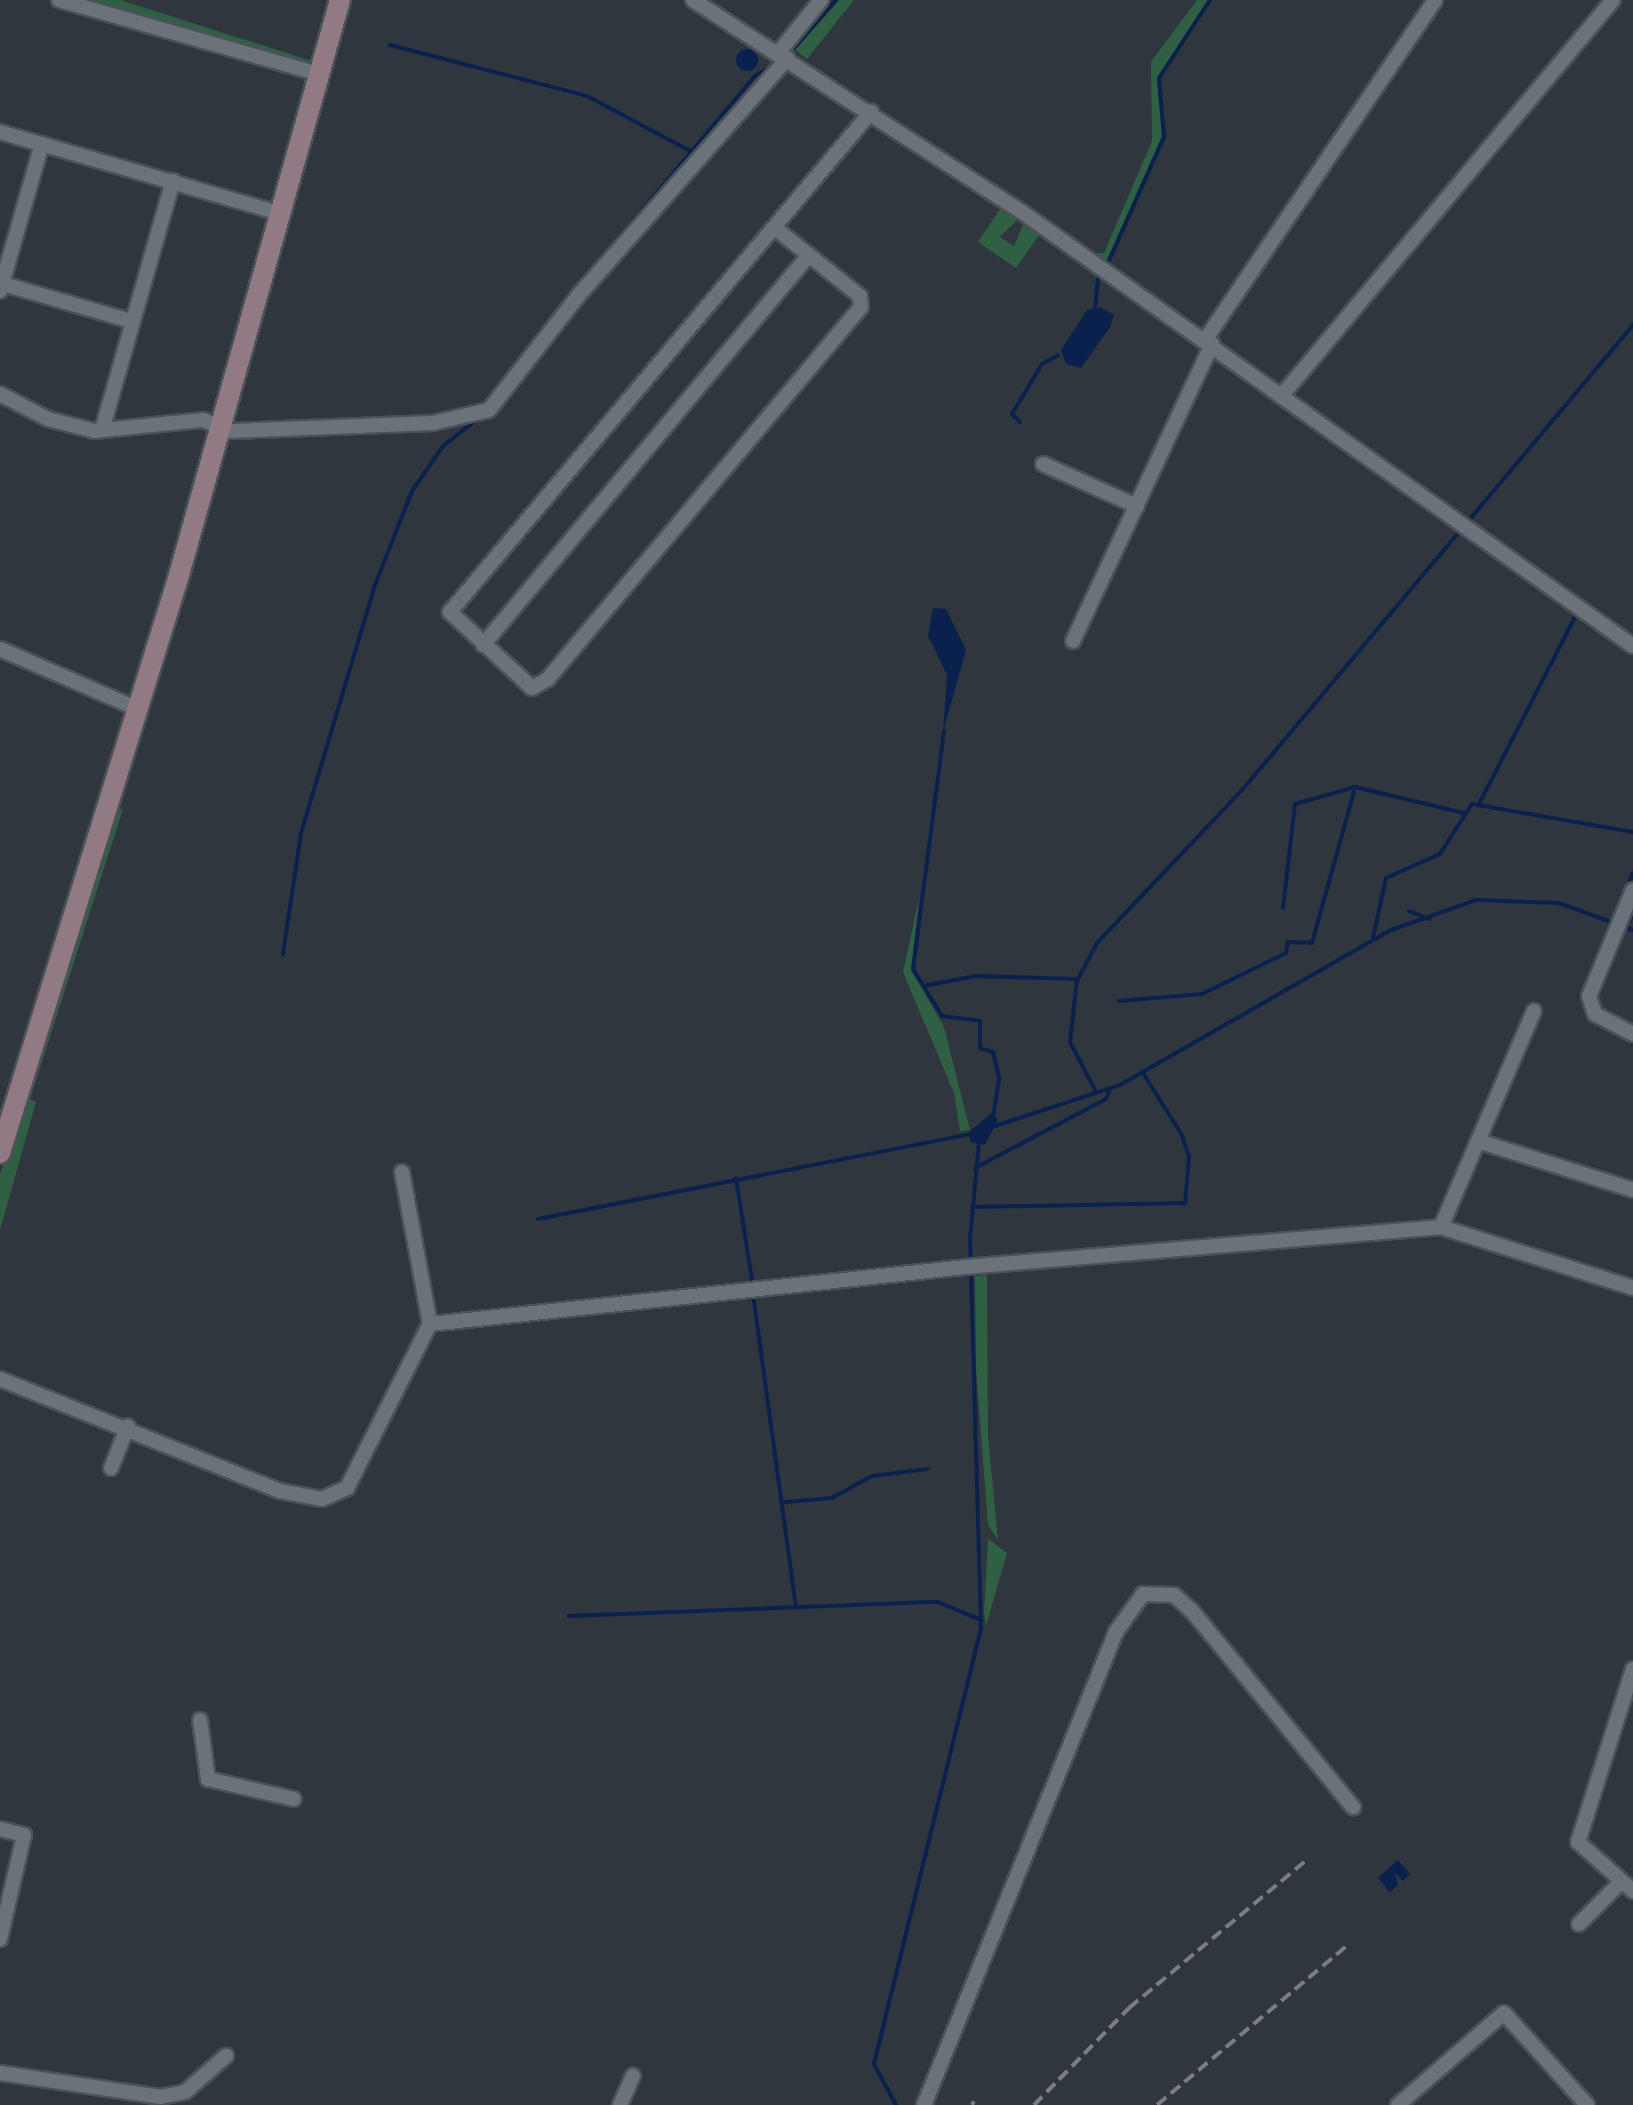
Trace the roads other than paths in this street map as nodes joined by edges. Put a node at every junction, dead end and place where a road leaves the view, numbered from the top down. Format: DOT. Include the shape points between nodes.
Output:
graph roads {
  1 [pos="59,0"];
  2 [pos="340,0"];
  3 [pos="693,0"];
  4 [pos="821,0"];
  5 [pos="1435,0"];
  6 [pos="1613,0"];
  7 [pos="783,55"];
  8 [pos="319,74"];
  9 [pos="871,112"];
  10 [pos="0,132"];
  11 [pos="42,144"];
  12 [pos="173,181"];
  13 [pos="279,213"];
  14 [pos="775,228"];
  15 [pos="809,255"];
  16 [pos="1,286"];
  17 [pos="131,321"];
  18 [pos="1208,342"];
  19 [pos="0,394"];
  20 [pos="1283,394"];
  21 [pos="220,428"];
  22 [pos="102,430"];
  23 [pos="1043,464"];
  24 [pos="1137,506"];
  25 [pos="1073,641"];
  26 [pos="483,645"];
  27 [pos="1633,646"];
  28 [pos="0,649"];
  29 [pos="138,709"];
  30 [pos="1633,890"];
  31 [pos="1534,1011"];
  32 [pos="1633,1034"];
  33 [pos="1478,1141"];
  34 [pos="0,1153"];
  35 [pos="402,1172"];
  36 [pos="1633,1190"];
  37 [pos="1441,1227"];
  38 [pos="1633,1288"];
  39 [pos="430,1324"];
  40 [pos="0,1379"];
  41 [pos="128,1426"];
  42 [pos="111,1468"];
  43 [pos="1633,1669"];
  44 [pos="200,1720"];
  45 [pos="294,1799"];
  46 [pos="1353,1807"];
  47 [pos="0,1829"];
  48 [pos="1627,1887"];
  49 [pos="4,1908"];
  50 [pos="1579,1924"];
  51 [pos="0,1939"];
  52 [pos="226,2056"];
  53 [pos="0,2073"];
  54 [pos="633,2076"];
  55 [pos="620,2105"];
  56 [pos="924,2105"];
  57 [pos="1398,2105"];
  58 [pos="1587,2105"];
  1 -- 8 [label="street"];
  2 -- 8 [label="main road"];
  3 -- 7 [label="street"];
  4 -- 7 [label="street"];
  5 -- 18 [label="street"];
  6 -- 20 [label="street"];
  7 -- 9 [label="street"];
  7 -- 21 [label="street" via="578,296 489,410 433,423"];
  8 -- 13 [label="main road"];
  9 -- 14 [label="street"];
  9 -- 18 [label="street"];
  10 -- 11 [label="street"];
  11 -- 12 [label="street"];
  11 -- 16 [label="street"];
  12 -- 13 [label="street"];
  12 -- 17 [label="street"];
  13 -- 21 [label="main road"];
  14 -- 15 [label="street"];
  14 -- 26 [label="street" via="450,612"];
  15 -- 26 [label="street"];
  15 -- 26 [label="street" via="864,301 851,319 538,689"];
  16 -- 17 [label="street"];
  17 -- 22 [label="street"];
  18 -- 20 [label="street"];
  18 -- 24 [label="street"];
  19 -- 22 [label="street" via="53,421"];
  20 -- 27 [label="street"];
  21 -- 22 [label="street" via="203,420"];
  21 -- 29 [label="main road"];
  23 -- 24 [label="street"];
  24 -- 25 [label="street"];
  28 -- 29 [label="street"];
  29 -- 34 [label="main road"];
  30 -- 32 [label="street" via="1590,1007"];
  31 -- 33 [label="street"];
  33 -- 36 [label="street"];
  33 -- 37 [label="street"];
  35 -- 39 [label="street"];
  37 -- 38 [label="street"];
  37 -- 39 [label="street" via="971,1266"];
  39 -- 41 [label="street" via="337,1497 280,1491"];
  40 -- 41 [label="street"];
  41 -- 42 [label="street"];
  43 -- 48 [label="street" via="1578,1842"];
  44 -- 45 [label="street" via="208,1779"];
  46 -- 56 [label="street" via="1192,1611 1174,1595 1143,1594 1116,1632"];
  47 -- 49 [label="street" via="24,1835"];
  48 -- 50 [label="street"];
  49 -- 51 [label="street"];
  52 -- 53 [label="street" via="185,2092 160,2097"];
  54 -- 55 [label="street"];
  57 -- 58 [label="street" via="1504,2013"];
}
